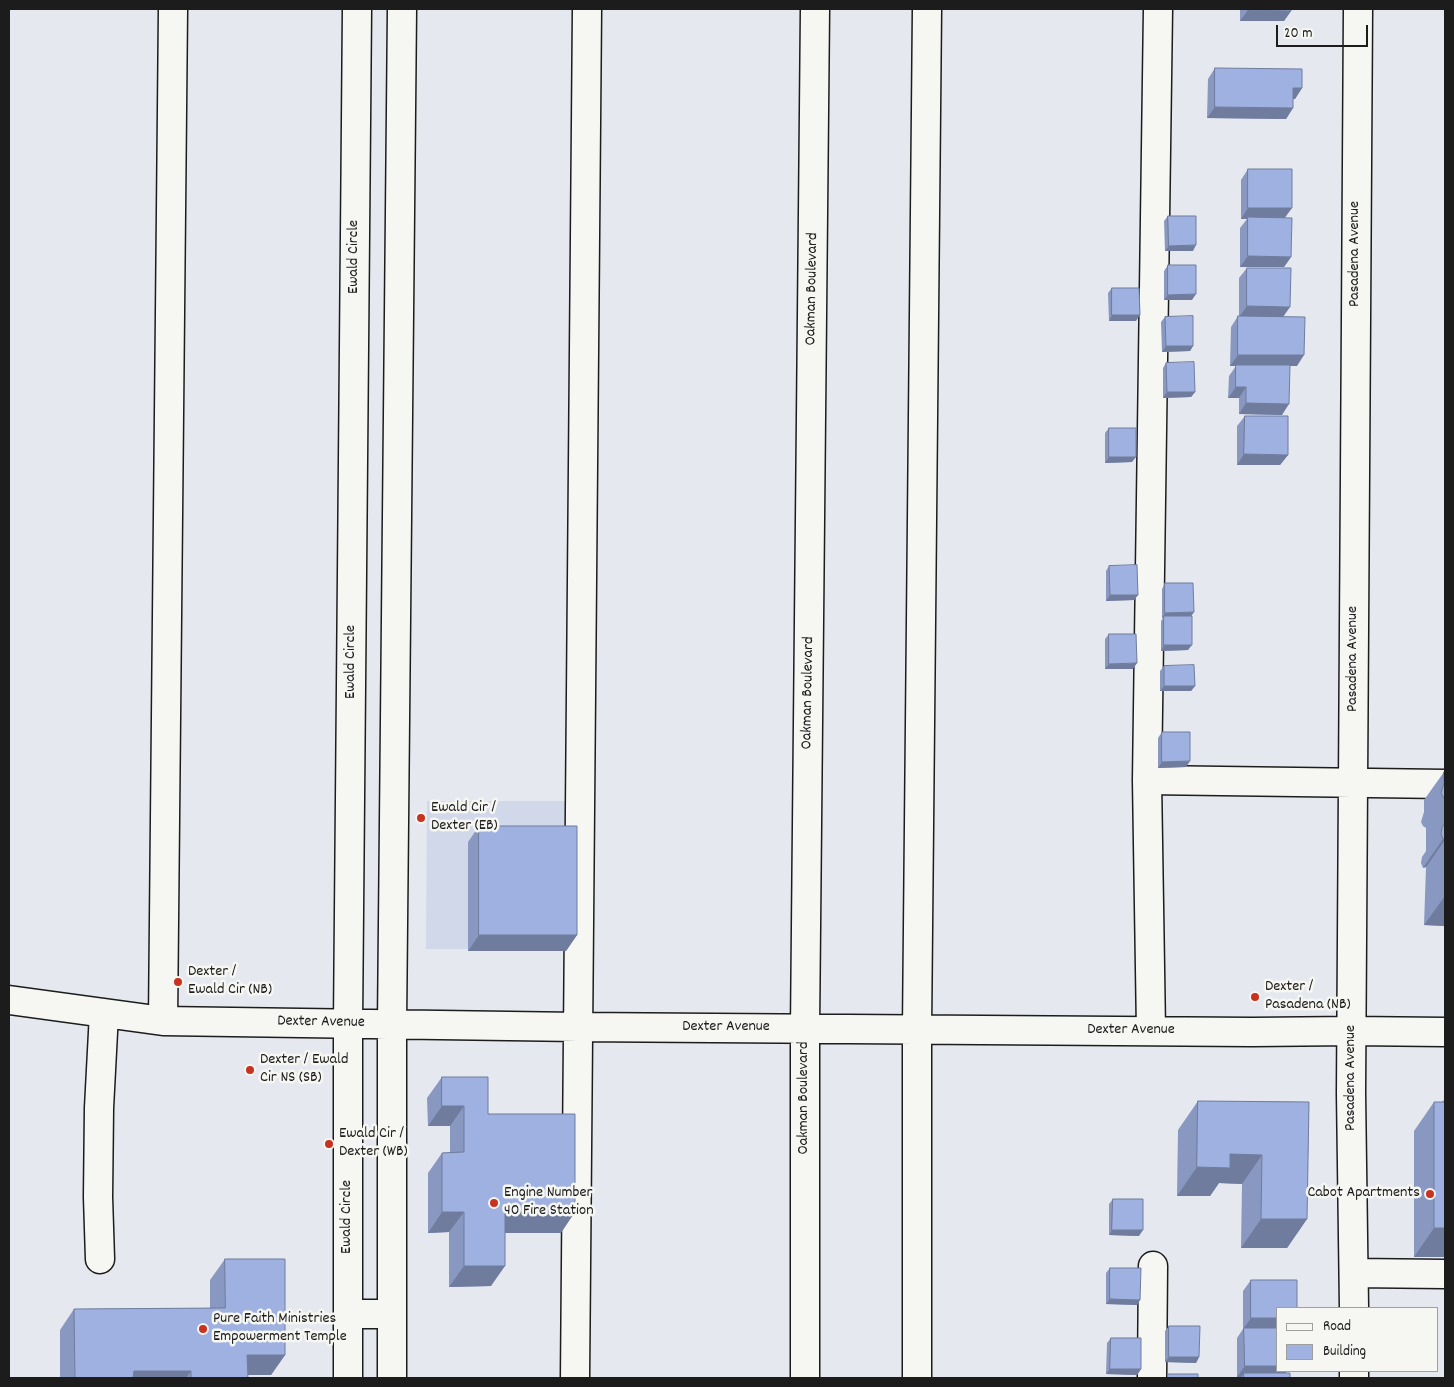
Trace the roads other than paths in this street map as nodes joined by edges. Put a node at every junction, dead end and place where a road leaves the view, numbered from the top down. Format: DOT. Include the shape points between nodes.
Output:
graph roads {
  1 [pos="173,9"];
  2 [pos="357,9"];
  3 [pos="402,9"];
  4 [pos="587,9"];
  5 [pos="815,9"];
  6 [pos="926,9"];
  7 [pos="1158,9"];
  8 [pos="1358,9"];
  9 [pos="1147,780"];
  10 [pos="1353,783"];
  11 [pos="1445,784"];
  12 [pos="9,1000"];
  13 [pos="104,1013"];
  14 [pos="163,1021"];
  15 [pos="348,1024"];
  16 [pos="392,1024"];
  17 [pos="578,1027"];
  18 [pos="805,1028"];
  19 [pos="917,1029"];
  20 [pos="1151,1031"];
  21 [pos="1352,1031"];
  22 [pos="1445,1032"];
  23 [pos="100,1259"];
  24 [pos="1153,1266"];
  25 [pos="1354,1273"];
  26 [pos="1445,1274"];
  27 [pos="1354,1307"];
  28 [pos="348,1314"];
  29 [pos="392,1314"];
  30 [pos="348,1378"];
  31 [pos="392,1378"];
  32 [pos="575,1378"];
  33 [pos="805,1378"];
  34 [pos="917,1378"];
  35 [pos="1152,1378"];
  1 -- 14 [label="street"];
  2 -- 15 [label="street, Ewald Circle"];
  3 -- 16 [label="street"];
  4 -- 17 [label="street"];
  5 -- 18 [label="street, Oakman Boulevard"];
  6 -- 19 [label="street"];
  7 -- 9 [label="street"];
  8 -- 10 [label="street, Pasadena Avenue"];
  9 -- 10 [label="street"];
  9 -- 20 [label="street"];
  10 -- 11 [label="street"];
  10 -- 21 [label="street, Pasadena Avenue"];
  12 -- 13 [label="street, Dexter Avenue"];
  13 -- 14 [label="street, Dexter Avenue"];
  13 -- 23 [label="street" via="99,1092"];
  14 -- 15 [label="street, Dexter Avenue"];
  15 -- 16 [label="street, Dexter Avenue"];
  15 -- 28 [label="street, Ewald Circle"];
  16 -- 17 [label="street, Dexter Avenue"];
  16 -- 29 [label="street"];
  17 -- 18 [label="street, Dexter Avenue"];
  17 -- 32 [label="street"];
  18 -- 19 [label="street, Dexter Avenue"];
  18 -- 33 [label="street, Oakman Boulevard"];
  19 -- 20 [label="street, Dexter Avenue"];
  19 -- 34 [label="street"];
  20 -- 21 [label="street, Dexter Avenue"];
  21 -- 22 [label="street, Dexter Avenue"];
  21 -- 25 [label="street, Pasadena Avenue"];
  24 -- 35 [label="street"];
  25 -- 26 [label="street"];
  25 -- 27 [label="street, Pasadena Avenue"];
  28 -- 29 [label="street"];
  28 -- 30 [label="street, Ewald Circle"];
  29 -- 31 [label="street"];
}
